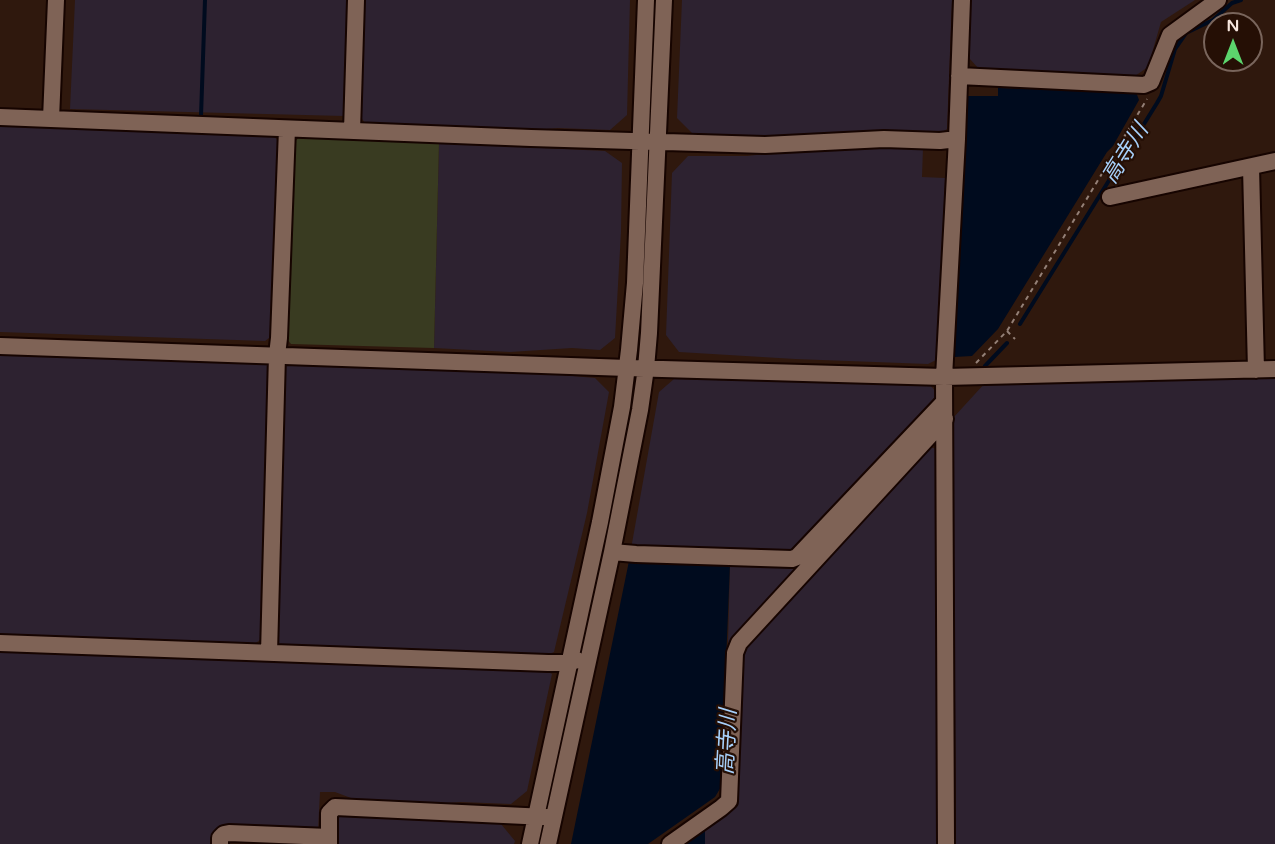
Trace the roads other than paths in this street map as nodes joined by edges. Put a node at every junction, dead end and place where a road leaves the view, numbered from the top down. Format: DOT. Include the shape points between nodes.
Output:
graph roads {
  1 [pos="56,0"];
  2 [pos="357,0"];
  3 [pos="646,0"];
  4 [pos="664,0"];
  5 [pos="962,0"];
  6 [pos="1218,0"];
  7 [pos="959,76"];
  8 [pos="0,117"];
  9 [pos="51,119"];
  10 [pos="287,129"];
  11 [pos="352,131"];
  12 [pos="957,139"];
  13 [pos="649,141"];
  14 [pos="1275,162"];
  15 [pos="1251,167"];
  16 [pos="1110,197"];
  17 [pos="0,346"];
  18 [pos="277,355"];
  19 [pos="627,368"];
  20 [pos="646,368"];
  21 [pos="1275,369"];
  22 [pos="1256,370"];
  23 [pos="950,377"];
  24 [pos="944,402"];
  25 [pos="945,419"];
  26 [pos="612,552"];
  27 [pos="0,643"];
  28 [pos="592,644"];
  29 [pos="269,653"];
  30 [pos="569,663"];
  31 [pos="582,694"];
  32 [pos="536,816"];
  33 [pos="554,817"];
  34 [pos="329,840"];
  35 [pos="220,844"];
  36 [pos="530,844"];
  37 [pos="548,844"];
  38 [pos="670,844"];
  39 [pos="946,844"];
  1 -- 9 [label="street"];
  2 -- 11 [label="street"];
  3 -- 13 [label="street"];
  4 -- 13 [label="street"];
  5 -- 7 [label="street"];
  6 -- 7 [label="street" via="1170,35 1151,82 1144,85"];
  7 -- 12 [label="street"];
  8 -- 9 [label="street"];
  9 -- 10 [label="street"];
  10 -- 11 [label="street"];
  10 -- 18 [label="street"];
  11 -- 13 [label="street"];
  12 -- 13 [label="street" via="765,146"];
  12 -- 23 [label="street"];
  13 -- 19 [label="street"];
  13 -- 20 [label="street"];
  14 -- 15 [label="street"];
  15 -- 16 [label="street"];
  15 -- 22 [label="street"];
  17 -- 18 [label="street"];
  18 -- 19 [label="street"];
  18 -- 29 [label="street"];
  19 -- 20 [label="street"];
  19 -- 30 [label="street" via="600,522"];
  20 -- 23 [label="street"];
  20 -- 26 [label="street"];
  21 -- 22 [label="street"];
  22 -- 23 [label="street"];
  23 -- 24 [label="street"];
  24 -- 25 [label="street"];
  24 -- 26 [label="street" via="797,557"];
  25 -- 38 [label="street" via="739,643 735,653 729,801"];
  25 -- 39 [label="street"];
  26 -- 28 [label="street"];
  27 -- 29 [label="street"];
  28 -- 30 [label="street" via="581,658"];
  28 -- 31 [label="street"];
  29 -- 30 [label="street"];
  30 -- 31 [label="street" via="581,683"];
  30 -- 32 [label="street"];
  31 -- 33 [label="street"];
  32 -- 33 [label="street"];
  32 -- 34 [label="street" via="335,807 328,813"];
  32 -- 36 [label="street"];
  33 -- 37 [label="street"];
  34 -- 35 [label="street" via="229,833 220,838"];
}
